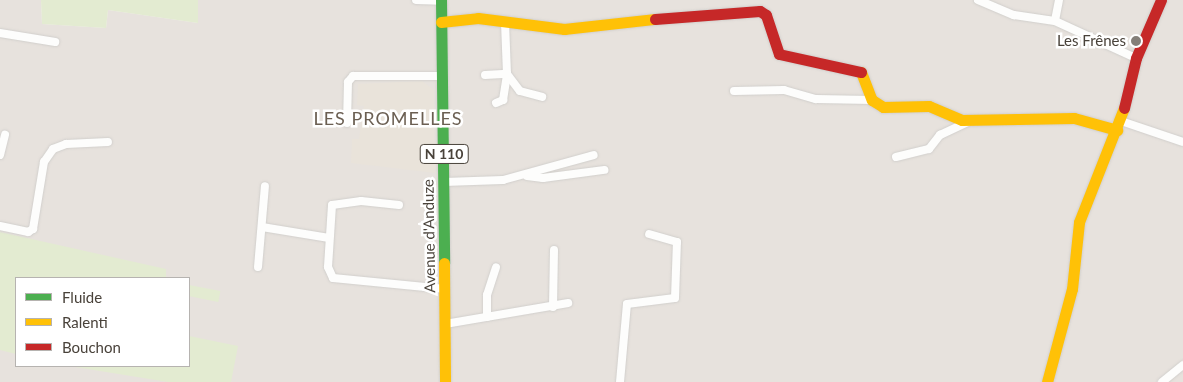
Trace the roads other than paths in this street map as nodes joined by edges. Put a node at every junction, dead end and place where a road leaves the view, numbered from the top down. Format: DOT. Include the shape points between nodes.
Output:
graph roads {
  1 [pos="416,0"];
  2 [pos="441,0"];
  3 [pos="978,0"];
  4 [pos="1059,0"];
  5 [pos="1161,0"];
  6 [pos="1055,21"];
  7 [pos="441,22"];
  8 [pos="506,22"];
  9 [pos="0,33"];
  10 [pos="55,42"];
  11 [pos="1136,58"];
  12 [pos="507,74"];
  13 [pos="443,76"];
  14 [pos="485,76"];
  15 [pos="734,91"];
  16 [pos="542,97"];
  17 [pos="872,100"];
  18 [pos="496,104"];
  19 [pos="972,120"];
  20 [pos="347,123"];
  21 [pos="1119,125"];
  22 [pos="4,135"];
  23 [pos="108,142"];
  24 [pos="1183,142"];
  25 [pos="0,155"];
  26 [pos="594,155"];
  27 [pos="896,157"];
  28 [pos="604,170"];
  29 [pos="524,176"];
  30 [pos="444,182"];
  31 [pos="265,186"];
  32 [pos="399,205"];
  33 [pos="0,226"];
  34 [pos="262,227"];
  35 [pos="649,234"];
  36 [pos="329,238"];
  37 [pos="554,250"];
  38 [pos="258,267"];
  39 [pos="496,267"];
  40 [pos="445,290"];
  41 [pos="568,304"];
  42 [pos="553,307"];
  43 [pos="487,317"];
  44 [pos="445,324"];
  45 [pos="1183,365"];
  46 [pos="445,382"];
  47 [pos="620,382"];
  48 [pos="1047,382"];
  49 [pos="1162,382"];
  1 -- 2 [label="street"];
  2 -- 7 [label="street, Avenue d'Anduze / N 110"];
  3 -- 6 [label="street" via="1014,15"];
  4 -- 6 [label="street"];
  5 -- 11 [label="street"];
  6 -- 11 [label="street"];
  7 -- 8 [label="street" via="478,18"];
  7 -- 13 [label="street, Avenue d'Anduze / N 110"];
  8 -- 12 [label="street"];
  8 -- 17 [label="street" via="578,29 697,14 760,11 766,15 779,54 858,70 864,75"];
  9 -- 10 [label="street"];
  11 -- 21 [label="street"];
  12 -- 14 [label="street"];
  12 -- 16 [label="street" via="520,91"];
  12 -- 18 [label="street" via="503,100"];
  13 -- 20 [label="street" via="353,76 348,82"];
  13 -- 30 [label="street, Avenue d'Anduze / N 110"];
  15 -- 17 [label="street" via="784,90 816,99"];
  17 -- 19 [label="street" via="884,107 930,106 949,117"];
  19 -- 21 [label="street" via="1074,118"];
  19 -- 27 [label="street" via="940,135 930,148"];
  21 -- 24 [label="street"];
  21 -- 48 [label="street" via="1079,222 1072,289"];
  22 -- 25 [label="street"];
  23 -- 33 [label="street" via="66,144 54,149 44,162 33,229 28,232"];
  26 -- 29 [label="street"];
  28 -- 29 [label="street" via="543,178"];
  29 -- 30 [label="street"];
  30 -- 40 [label="street, Avenue d'Anduze / N 110"];
  31 -- 34 [label="street"];
  32 -- 36 [label="street" via="361,201 332,205"];
  34 -- 36 [label="street"];
  34 -- 38 [label="street"];
  35 -- 47 [label="street" via="677,242 674,298 626,304"];
  36 -- 40 [label="street" via="328,267 332,278"];
  37 -- 42 [label="street"];
  39 -- 43 [label="street" via="488,295"];
  40 -- 44 [label="street, Avenue d'Anduze / N 110"];
  41 -- 42 [label="street"];
  42 -- 43 [label="street"];
  43 -- 44 [label="street"];
  44 -- 46 [label="street, Avenue d'Anduze / N 110"];
  45 -- 49 [label="street"];
}
